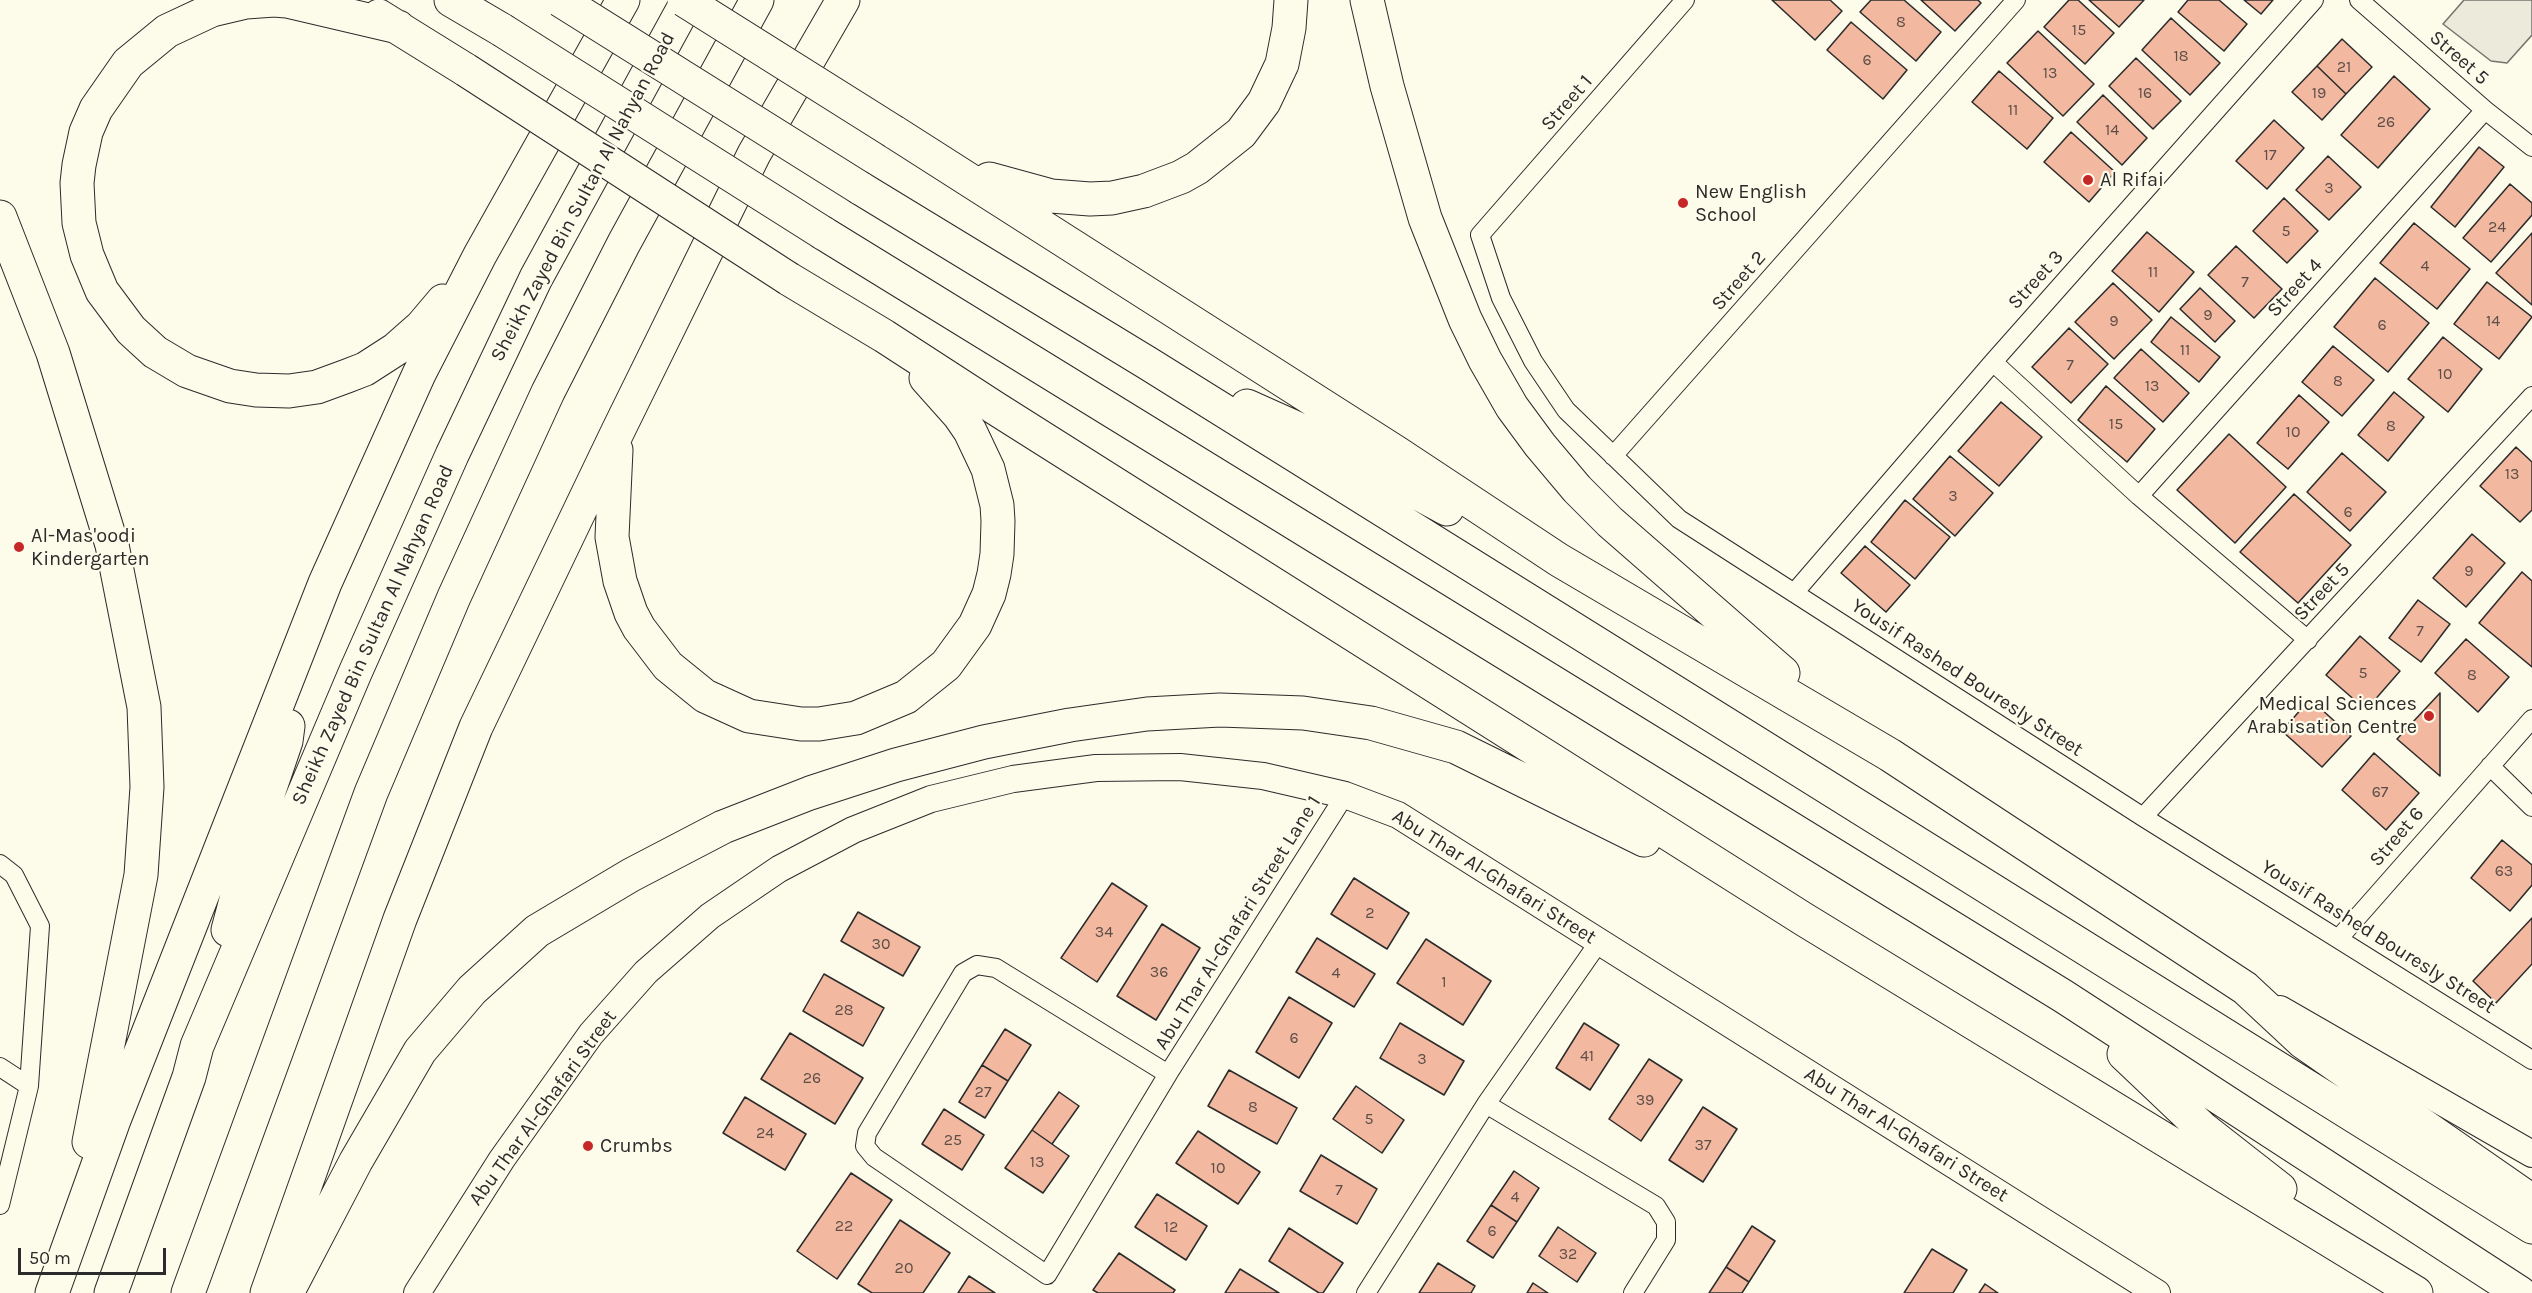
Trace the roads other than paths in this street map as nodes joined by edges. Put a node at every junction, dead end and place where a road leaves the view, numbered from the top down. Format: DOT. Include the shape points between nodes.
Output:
graph roads {
  1 [pos="352,0"];
  2 [pos="451,0"];
  3 [pos="560,0"];
  4 [pos="623,0"];
  5 [pos="686,0"];
  6 [pos="757,0"];
  7 [pos="843,0"];
  8 [pos="1291,0"];
  9 [pos="1367,0"];
  10 [pos="1685,0"];
  11 [pos="2016,0"];
  12 [pos="2314,0"];
  13 [pos="2359,0"];
  14 [pos="398,27"];
  15 [pos="2485,110"];
  16 [pos="2532,147"];
  17 [pos="953,168"];
  18 [pos="0,217"];
  19 [pos="1480,235"];
  20 [pos="480,255"];
  21 [pos="884,336"];
  22 [pos="1993,362"];
  23 [pos="1149,364"];
  24 [pos="2532,396"];
  25 [pos="617,433"];
  26 [pos="1613,456"];
  27 [pos="2139,496"];
  28 [pos="1559,560"];
  29 [pos="1794,593"];
  30 [pos="2308,640"];
  31 [pos="298,650"];
  32 [pos="2532,719"];
  33 [pos="1843,726"];
  34 [pos="2490,766"];
  35 [pos="1345,795"];
  36 [pos="2532,807"];
  37 [pos="2143,817"];
  38 [pos="0,864"];
  39 [pos="1804,920"];
  40 [pos="2339,938"];
  41 [pos="1599,942"];
  42 [pos="2245,988"];
  43 [pos="2063,996"];
  44 [pos="197,1046"];
  45 [pos="2532,1060"];
  46 [pos="0,1067"];
  47 [pos="1168,1074"];
  48 [pos="29,1086"];
  49 [pos="1486,1104"];
  50 [pos="2532,1154"];
  51 [pos="2532,1204"];
  52 [pos="0,1205"];
  53 [pos="2532,1227"];
  54 [pos="68,1249"];
  55 [pos="2405,1286"];
  56 [pos="51,1293"];
  57 [pos="111,1293"];
  58 [pos="188,1293"];
  59 [pos="267,1293"];
  60 [pos="287,1293"];
  61 [pos="417,1293"];
  62 [pos="1366,1293"];
  63 [pos="1633,1293"];
  64 [pos="2157,1293"];
  65 [pos="2520,1293"];
  1 -- 14 [label="highway"];
  2 -- 43 [label="highway, bridge"];
  3 -- 23 [label="highway, bridge"];
  4 -- 20 [label="highway"];
  5 -- 17 [label="highway, bridge"];
  5 -- 44 [label="highway, Sheikh Zayed Bin Sultan Al Nahyan Road" via="536,278 452,455"];
  6 -- 58 [label="highway" via="624,243 548,392 454,597 371,793"];
  7 -- 25 [label="highway" via="754,154"];
  8 -- 17 [label="highway" via="1282,64 1264,102 1235,138 1182,177 1127,196 1080,199 1032,192"];
  9 -- 33 [label="highway" via="1425,218 1465,319 1512,407 1555,463 1610,522"];
  10 -- 19 [label="street, Street 1"];
  11 -- 26 [label="street, Street 2"];
  12 -- 22 [label="street, Street 3"];
  13 -- 15 [label="street, Street 5"];
  14 -- 20 [label="highway" via="287,1 262,1 212,10 155,38 116,78 86,132 77,183 79,223 87,255 111,306 155,352 212,381 274,392 332,382 379,361 421,327"];
  14 -- 21 [label="highway, bridge"];
  15 -- 16 [label="street, Street 5"];
  15 -- 27 [label="street, Street 4"];
  17 -- 28 [label="highway"];
  18 -- 54 [label="highway" via="52,353 112,545 144,707 147,787 141,876"];
  19 -- 26 [label="street, Yousif Rashed Bouresly Street" via="1501,298 1533,361 1566,410"];
  20 -- 31 [label="highway" via="415,385"];
  21 -- 25 [label="highway" via="944,396 970,431 993,487 999,538 989,594 966,639 946,665 890,706 819,724 764,720 719,704 691,687 668,666 631,613 615,564 612,515"];
  21 -- 39 [label="highway"];
  22 -- 27 [label="street"];
  22 -- 29 [label="street, Street 3"];
  23 -- 28 [label="highway" via="1305,432 1492,533"];
  23 -- 53 [label="highway"];
  24 -- 30 [label="street, Street 5"];
  25 -- 59 [label="highway" via="472,737 396,930"];
  26 -- 29 [label="street, Yousif Rashed Bouresly Street" via="1679,519"];
  27 -- 30 [label="street"];
  28 -- 33 [label="highway"];
  29 -- 37 [label="street, Yousif Rashed Bouresly Street"];
  30 -- 37 [label="street, Street 5"];
  31 -- 44 [label="highway" via="286,741 250,847"];
  31 -- 54 [label="highway" via="114,1120"];
  32 -- 34 [label="street, Street 6"];
  33 -- 42 [label="highway"];
  34 -- 36 [label="street"];
  34 -- 40 [label="street, Street 6"];
  35 -- 41 [label="street, Abu Thar Al-Ghafari Street" via="1398,815"];
  35 -- 47 [label="street, Abu Thar Al-Ghafari Street Lane 1"];
  35 -- 61 [label="street, Abu Thar Al-Ghafari Street" via="1263,776 1180,767 1072,771 1013,779 931,800 853,830 779,869 710,916 646,972 591,1034 502,1159"];
  37 -- 40 [label="street, Yousif Rashed Bouresly Street"];
  38 -- 48 [label="street" via="14,875 40,926"];
  39 -- 55 [label="highway"];
  39 -- 60 [label="highway" via="1456,747 1371,723 1303,712 1220,710 1147,714 984,742 810,793 723,827 631,875 537,931 472,990 420,1051 356,1161"];
  40 -- 45 [label="street, Yousif Rashed Bouresly Street"];
  41 -- 49 [label="street"];
  41 -- 64 [label="street, Abu Thar Al-Ghafari Street"];
  42 -- 50 [label="street"];
  42 -- 51 [label="highway" via="2303,1042"];
  43 -- 55 [label="highway" via="2202,1128"];
  43 -- 65 [label="highway"];
  44 -- 57 [label="highway, Sheikh Zayed Bin Sultan Al Nahyan Road"];
  46 -- 48 [label="street"];
  47 -- 47 [label="street, Abu Thar Al-Ghafari Street Lane 1" via="1047,1275 874,1157 865,1146 867,1133 963,973 977,965 996,968"];
  48 -- 52 [label="street"];
  49 -- 62 [label="street"];
  49 -- 63 [label="street" via="1656,1206 1666,1222 1666,1240"];
  54 -- 56 [label="highway"];
}
